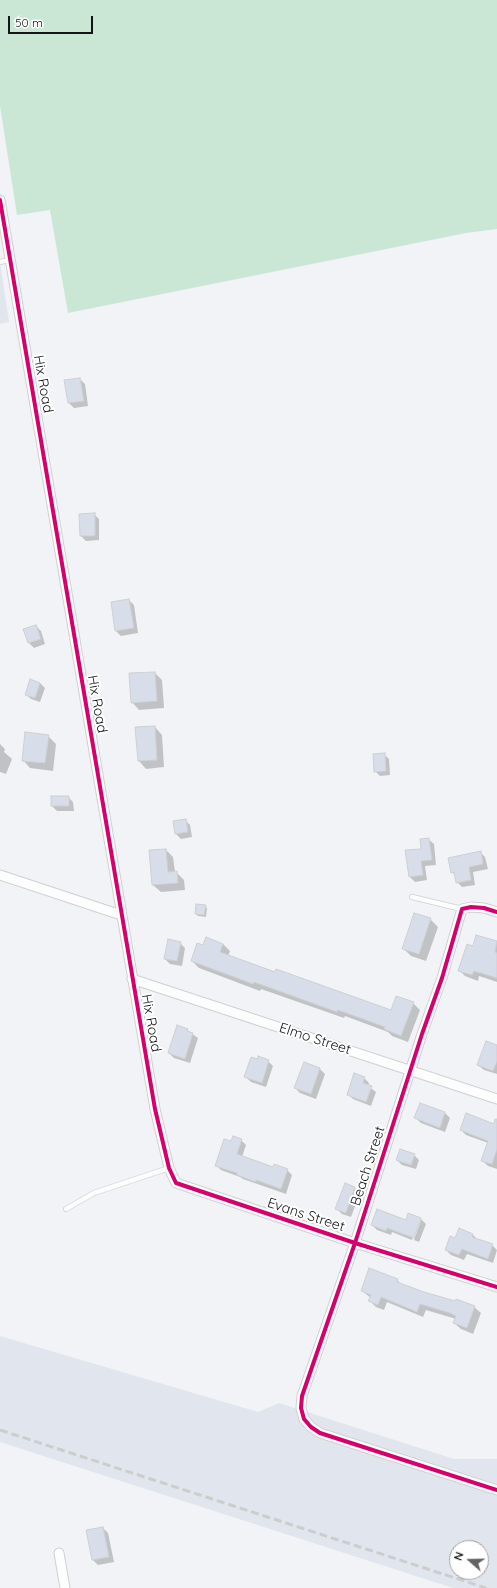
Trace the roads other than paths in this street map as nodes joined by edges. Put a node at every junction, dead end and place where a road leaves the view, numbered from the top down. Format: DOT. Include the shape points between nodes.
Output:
graph roads {
  1 [pos="0,200"];
  2 [pos="5,261"];
  3 [pos="0,875"];
  4 [pos="412,897"];
  5 [pos="462,909"];
  6 [pos="497,912"];
  7 [pos="121,915"];
  8 [pos="132,979"];
  9 [pos="410,1070"];
  10 [pos="497,1099"];
  11 [pos="169,1168"];
  12 [pos="200,1191"];
  13 [pos="66,1209"];
  14 [pos="355,1242"];
  15 [pos="497,1287"];
  16 [pos="497,1490"];
  17 [pos="59,1553"];
  18 [pos="65,1588"];
  1 -- 2 [label="street, Hix Road"];
  2 -- 7 [label="street, Hix Road" via="34,397"];
  3 -- 7 [label="street"];
  4 -- 5 [label="lane"];
  5 -- 6 [label="street" via="484,908"];
  5 -- 9 [label="street, Beach Street" via="442,978"];
  7 -- 8 [label="street, Hix Road"];
  8 -- 9 [label="street, Elmo Street"];
  8 -- 11 [label="street, Hix Road" via="155,1109"];
  9 -- 10 [label="street, Elmo Street"];
  9 -- 14 [label="street, Beach Street"];
  11 -- 12 [label="street, Hix Road" via="176,1183"];
  11 -- 13 [label="lane" via="94,1193"];
  12 -- 14 [label="street, Evans Street"];
  14 -- 15 [label="street, Evans Street"];
  14 -- 16 [label="street, Beach Street" via="302,1396 301,1408 304,1419 320,1433"];
  17 -- 18 [label="street"];
}
